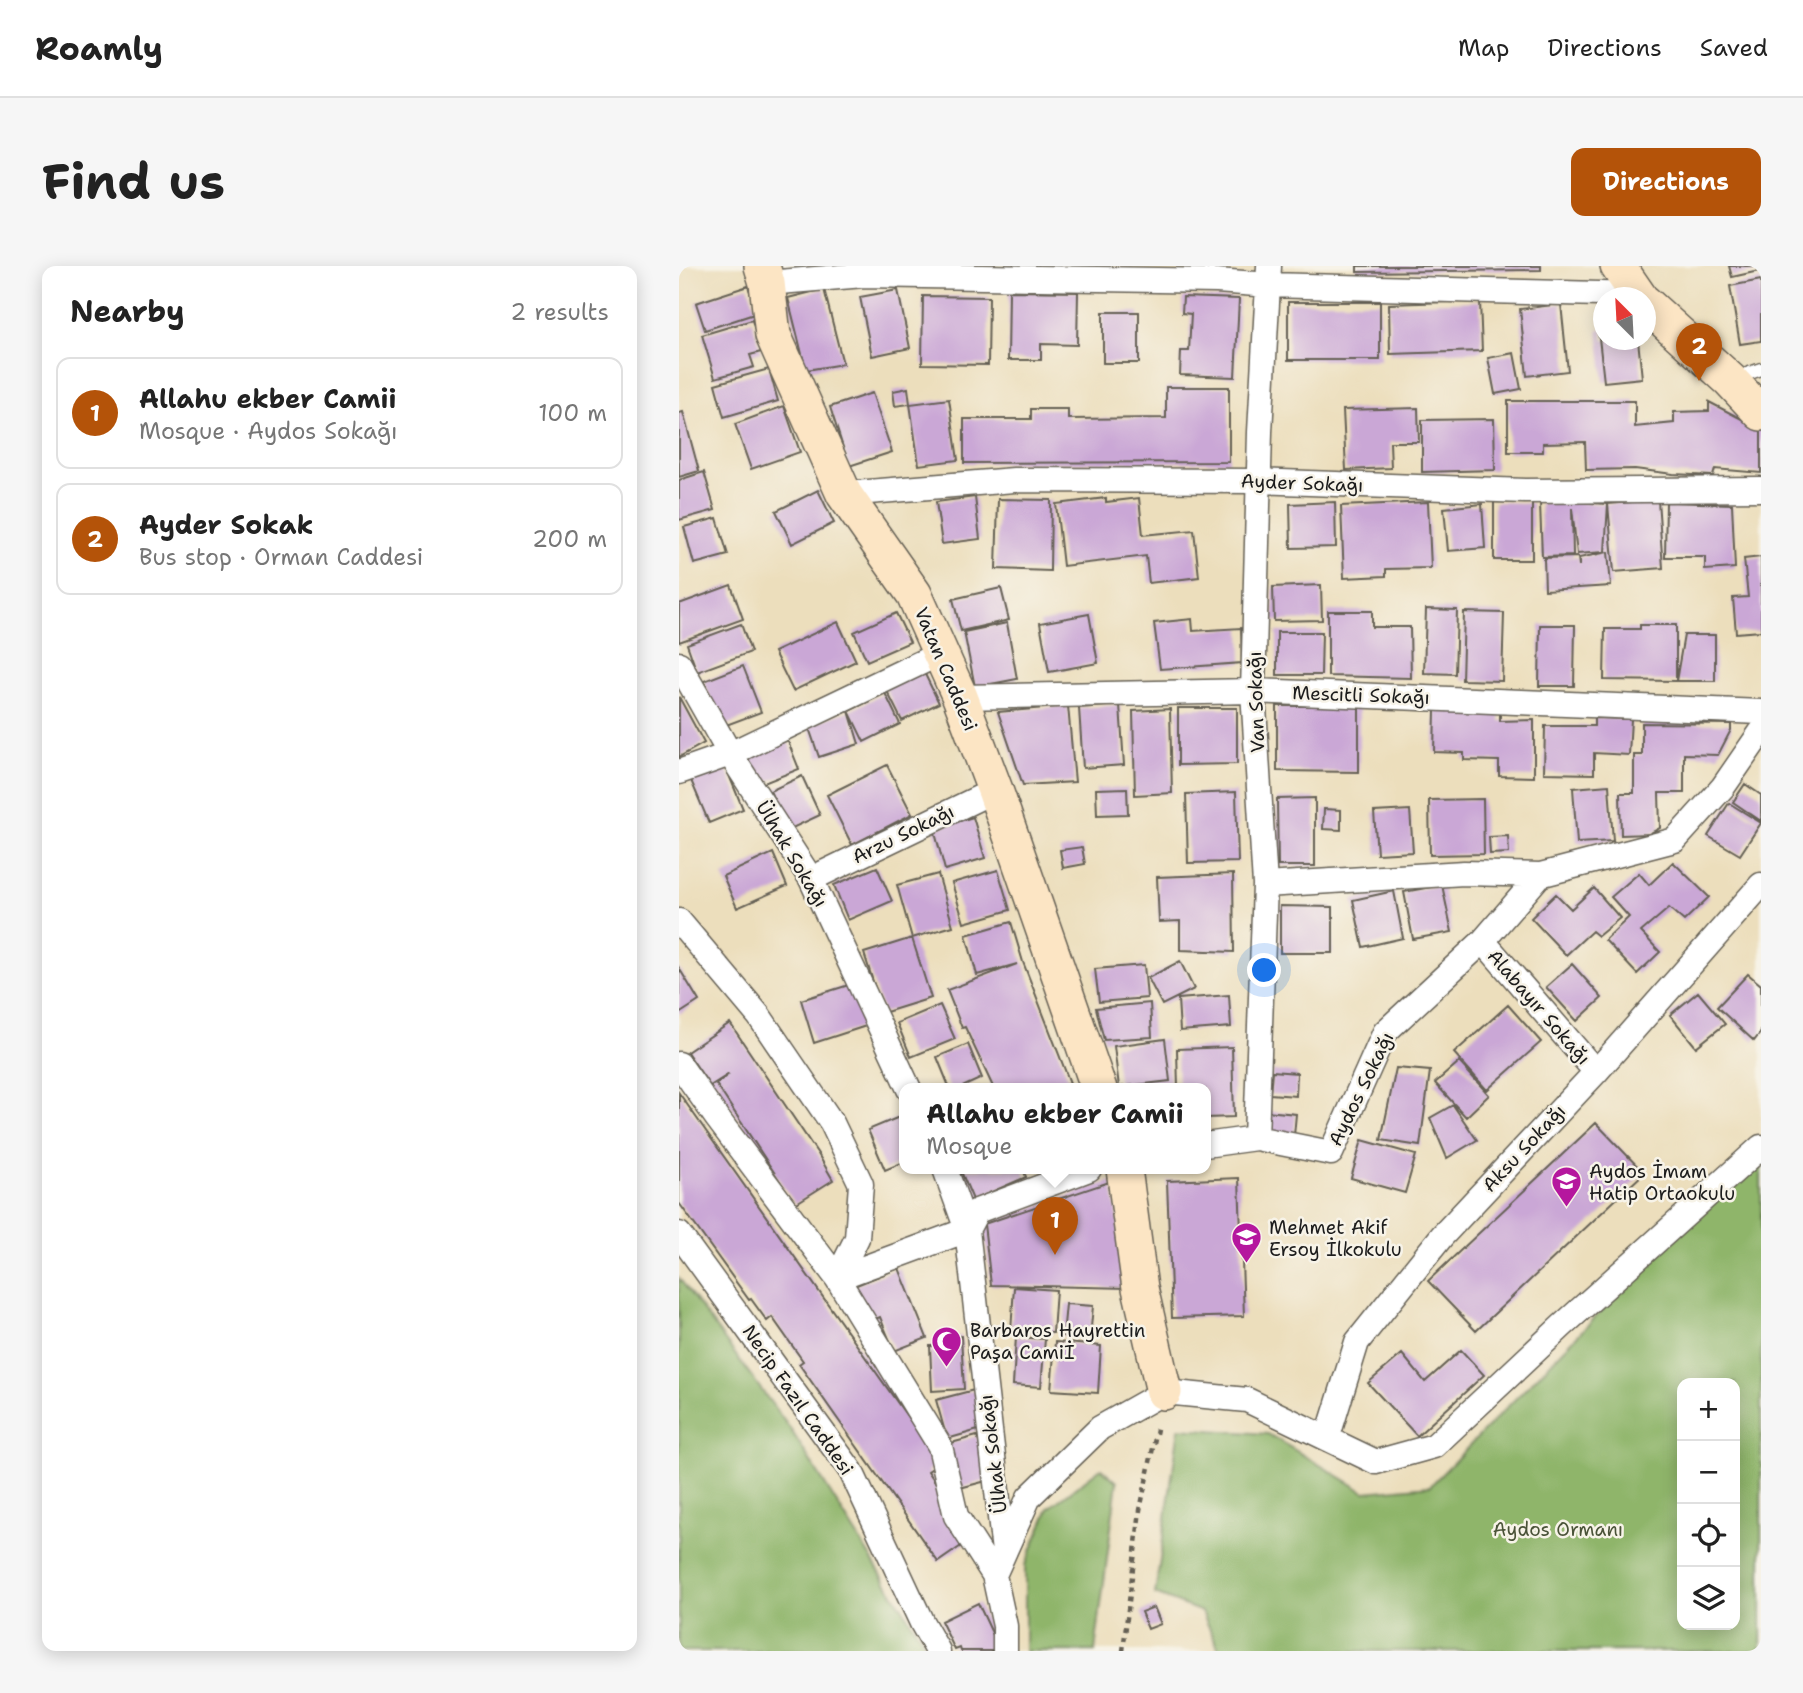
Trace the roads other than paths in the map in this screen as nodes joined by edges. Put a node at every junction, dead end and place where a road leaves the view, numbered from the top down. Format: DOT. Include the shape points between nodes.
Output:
graph roads {
  1 [pos="1618,266"];
  2 [pos="764,274"];
  3 [pos="1269,276"];
  4 [pos="1633,287"];
  5 [pos="1593,295"];
  6 [pos="1656,309"];
  7 [pos="1745,375"];
  8 [pos="1761,413"];
  9 [pos="1258,481"];
  10 [pos="1761,489"];
  11 [pos="844,494"];
  12 [pos="941,653"];
  13 [pos="679,664"];
  14 [pos="1253,691"];
  15 [pos="960,697"];
  16 [pos="1761,712"];
  17 [pos="1761,732"];
  18 [pos="730,754"];
  19 [pos="679,772"];
  20 [pos="995,790"];
  21 [pos="1540,875"];
  22 [pos="811,879"];
  23 [pos="1761,885"];
  24 [pos="1265,886"];
  25 [pos="679,921"];
  26 [pos="1483,942"];
  27 [pos="679,1064"];
  28 [pos="1596,1072"];
  29 [pos="906,1083"];
  30 [pos="1097,1083"];
  31 [pos="1255,1138"];
  32 [pos="1211,1144"];
  33 [pos="1761,1147"];
  34 [pos="947,1174"];
  35 [pos="1076,1174"];
  36 [pos="1125,1174"];
  37 [pos="967,1230"];
  38 [pos="679,1234"];
  39 [pos="837,1278"];
  40 [pos="1164,1392"];
  41 [pos="1328,1436"];
  42 [pos="1004,1552"];
  43 [pos="993,1575"];
  44 [pos="938,1651"];
  45 [pos="1005,1651"];
  1 -- 4 [label="street"];
  2 -- 3 [label="street" via="1217,281"];
  2 -- 11 [label="street, Vatan Caddesi" via="773,335"];
  3 -- 5 [label="street"];
  3 -- 9 [label="street, Van Sokağı"];
  6 -- 7 [label="street"];
  7 -- 8 [label="street"];
  9 -- 10 [label="street, Ayder Sokağı" via="1525,491"];
  9 -- 11 [label="street, Ayder Sokağı" via="1014,480"];
  9 -- 14 [label="street, Van Sokağı"];
  11 -- 12 [label="street, Vatan Caddesi" via="914,594"];
  12 -- 15 [label="street, Vatan Caddesi"];
  12 -- 18 [label="street"];
  13 -- 18 [label="street, Ülhak Sokağı"];
  14 -- 15 [label="street, Mescitli Sokağı"];
  14 -- 16 [label="street, Mescitli Sokağı"];
  14 -- 24 [label="street, Van Sokağı"];
  15 -- 20 [label="street, Vatan Caddesi"];
  17 -- 21 [label="street" via="1723,788 1675,840"];
  18 -- 19 [label="street"];
  18 -- 22 [label="street, Ülhak Sokağı"];
  20 -- 22 [label="street, Arzu Sokağı"];
  20 -- 30 [label="street, Vatan Caddesi"];
  21 -- 24 [label="street" via="1464,873"];
  21 -- 26 [label="street, Aydos Sokağı"];
  22 -- 29 [label="street, Ülhak Sokağı"];
  23 -- 28 [label="street, Aksu Sokağı"];
  24 -- 31 [label="street, Van Sokağı"];
  25 -- 39 [label="street" via="759,1016 832,1123 861,1184 857,1238"];
  26 -- 28 [label="street, Alabayır Sokağı"];
  26 -- 31 [label="street, Aydos Sokağı" via="1385,1032 1331,1153"];
  27 -- 39 [label="street"];
  28 -- 41 [label="street, Aksu Sokağı" via="1442,1236 1357,1342"];
  31 -- 32 [label="street, Aydos Sokağı"];
  33 -- 41 [label="street" via="1434,1446 1376,1461"];
  34 -- 37 [label="street, Ülhak Sokağı"];
  35 -- 37 [label="street" via="977,1212"];
  36 -- 40 [label="street" via="1140,1288"];
  37 -- 39 [label="street"];
  37 -- 42 [label="street, Ülhak Sokağı"];
  38 -- 44 [label="street, Necip Fazıl Caddesi" via="851,1471"];
  39 -- 43 [label="street" via="940,1446 956,1516"];
  40 -- 41 [label="street" via="1247,1400"];
  40 -- 42 [label="street" via="1100,1428 1028,1497"];
  42 -- 43 [label="street"];
  43 -- 45 [label="street" via="1005,1626"];
}
